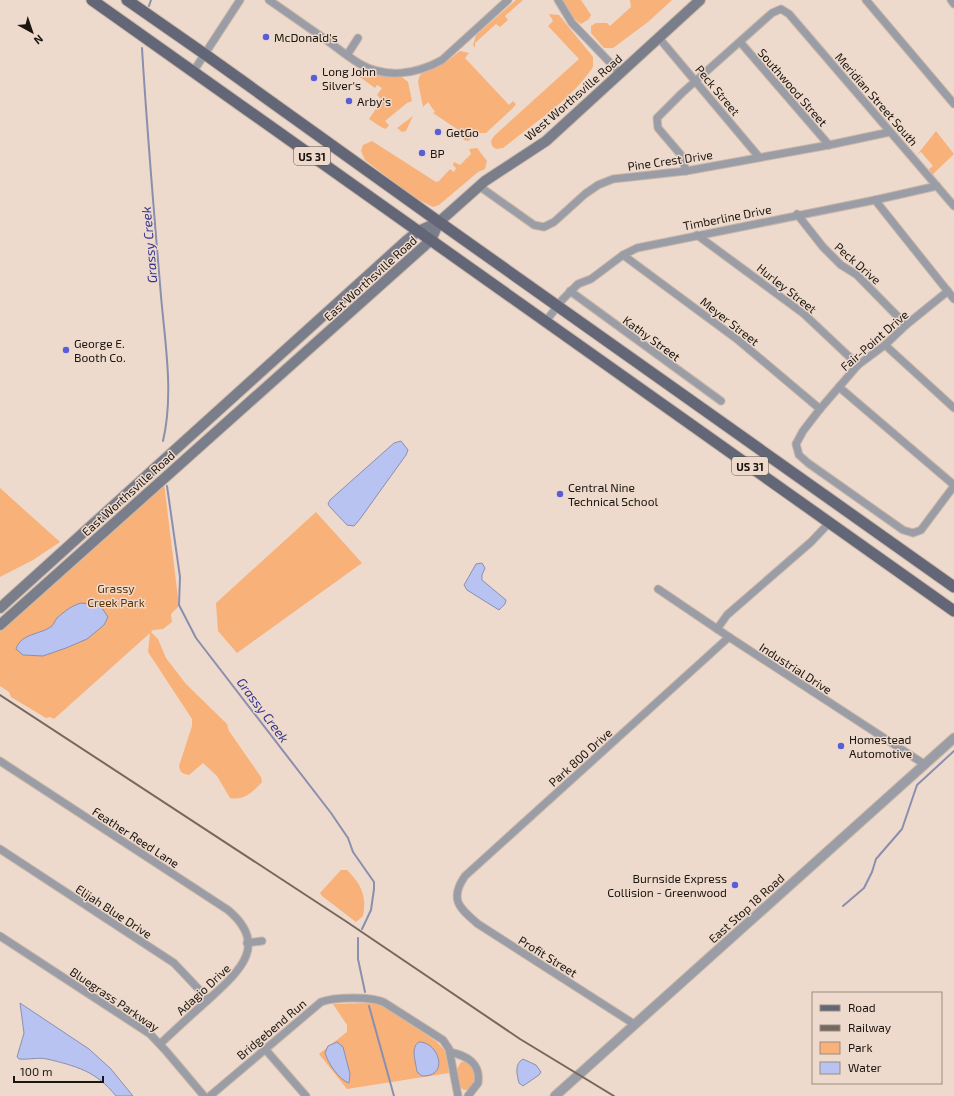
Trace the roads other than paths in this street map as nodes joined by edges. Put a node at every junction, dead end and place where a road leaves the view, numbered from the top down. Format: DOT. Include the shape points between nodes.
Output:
graph roads {
  1 [pos="92,0"];
  2 [pos="127,0"];
  3 [pos="240,0"];
  4 [pos="269,0"];
  5 [pos="508,0"];
  6 [pos="558,0"];
  7 [pos="700,0"];
  8 [pos="866,0"];
  9 [pos="951,0"];
  10 [pos="954,4"];
  11 [pos="358,38"];
  12 [pos="659,38"];
  13 [pos="740,43"];
  14 [pos="206,54"];
  15 [pos="347,55"];
  16 [pos="193,72"];
  17 [pos="620,73"];
  18 [pos="696,81"];
  19 [pos="954,104"];
  20 [pos="890,132"];
  21 [pos="829,145"];
  22 [pos="759,157"];
  23 [pos="686,172"];
  24 [pos="479,186"];
  25 [pos="937,186"];
  26 [pos="875,200"];
  27 [pos="954,206"];
  28 [pos="797,214"];
  29 [pos="439,222"];
  30 [pos="418,231"];
  31 [pos="697,235"];
  32 [pos="431,240"];
  33 [pos="623,255"];
  34 [pos="570,291"];
  35 [pos="948,291"];
  36 [pos="954,299"];
  37 [pos="558,306"];
  38 [pos="546,321"];
  39 [pos="906,325"];
  40 [pos="885,345"];
  41 [pos="858,365"];
  42 [pos="839,387"];
  43 [pos="721,401"];
  44 [pos="954,408"];
  45 [pos="820,409"];
  46 [pos="954,485"];
  47 [pos="829,523"];
  48 [pos="954,587"];
  49 [pos="658,589"];
  50 [pos="0,608"];
  51 [pos="954,611"];
  52 [pos="0,625"];
  53 [pos="717,629"];
  54 [pos="729,637"];
  55 [pos="954,738"];
  56 [pos="0,761"];
  57 [pos="924,764"];
  58 [pos="0,849"];
  59 [pos="457,898"];
  60 [pos="0,936"];
  61 [pos="262,941"];
  62 [pos="248,943"];
  63 [pos="208,999"];
  64 [pos="634,1024"];
  65 [pos="160,1044"];
  66 [pos="265,1049"];
  67 [pos="450,1052"];
  68 [pos="204,1096"];
  69 [pos="210,1096"];
  70 [pos="306,1096"];
  71 [pos="458,1096"];
  72 [pos="468,1096"];
  73 [pos="555,1096"];
  1 -- 16 [label="main road, US 31"];
  2 -- 14 [label="main road, US 31"];
  3 -- 14 [label="street"];
  4 -- 15 [label="street"];
  5 -- 15 [label="street" via="452,53 429,68 412,73 386,72 361,65"];
  6 -- 17 [label="street" via="572,23"];
  7 -- 12 [label="main road, West Worthsville Road"];
  8 -- 19 [label="street"];
  9 -- 10 [label="street"];
  11 -- 15 [label="street"];
  12 -- 17 [label="main road, West Worthsville Road"];
  12 -- 18 [label="street, Peck Street"];
  13 -- 18 [label="street"];
  13 -- 20 [label="street, Meridian Street South" via="772,13 781,9 790,14"];
  13 -- 21 [label="street, Southwood Street"];
  14 -- 16 [label="street"];
  14 -- 29 [label="main road, US 31"];
  16 -- 30 [label="main road, US 31"];
  17 -- 24 [label="main road, West Worthsville Road" via="546,140"];
  18 -- 22 [label="street, Peck Street"];
  18 -- 23 [label="street" via="657,118 658,128 681,155"];
  20 -- 21 [label="street, Pine Crest Drive"];
  20 -- 25 [label="street, Meridian Street South"];
  21 -- 22 [label="street, Pine Crest Drive"];
  22 -- 23 [label="street, Pine Crest Drive"];
  23 -- 24 [label="street, Pine Crest Drive" via="613,179 585,194 554,222 544,227 534,226"];
  24 -- 29 [label="main road, West Worthsville Road"];
  25 -- 26 [label="street, Timberline Drive"];
  25 -- 27 [label="street, Meridian Street South"];
  26 -- 28 [label="street, Timberline Drive"];
  26 -- 35 [label="street"];
  28 -- 31 [label="street, Timberline Drive"];
  28 -- 39 [label="street, Peck Drive" via="823,247 841,265 857,275"];
  29 -- 30 [label="main road, East Worthsville Road"];
  29 -- 32 [label="main road, East Worthsville Road"];
  29 -- 37 [label="main road, US 31"];
  30 -- 32 [label="main road, US 31"];
  30 -- 50 [label="main road, East Worthsville Road"];
  31 -- 33 [label="street, Timberline Drive" via="651,243"];
  31 -- 41 [label="street, Hurley Street" via="804,314"];
  32 -- 38 [label="main road, US 31"];
  32 -- 52 [label="main road, East Worthsville Road"];
  33 -- 34 [label="street, Timberline Drive" via="591,280 578,284"];
  33 -- 45 [label="street, Meyer Street" via="738,340"];
  34 -- 37 [label="street, Timberline Drive"];
  34 -- 43 [label="street, Kathy Street"];
  35 -- 36 [label="street"];
  35 -- 39 [label="street, Fair-Point Drive"];
  37 -- 38 [label="street, Timberline Drive"];
  37 -- 48 [label="main road, US 31"];
  38 -- 47 [label="main road, US 31"];
  39 -- 40 [label="street, Fair-Point Drive"];
  40 -- 41 [label="street, Fair-Point Drive"];
  40 -- 44 [label="street"];
  41 -- 42 [label="street, Fair-Point Drive"];
  42 -- 45 [label="street, Fair-Point Drive"];
  42 -- 46 [label="street"];
  45 -- 46 [label="street" via="796,444 799,455 904,530 913,533 921,530"];
  47 -- 51 [label="main road, US 31"];
  47 -- 53 [label="street" via="727,615"];
  49 -- 53 [label="street, Industrial Drive"];
  53 -- 54 [label="street, Industrial Drive"];
  54 -- 57 [label="street, Industrial Drive"];
  54 -- 59 [label="street, Park 800 Drive" via="465,876 457,887"];
  55 -- 57 [label="street, East Stop 18 Road"];
  56 -- 62 [label="street, Feather Reed Lane" via="228,910 240,923"];
  57 -- 64 [label="street, East Stop 18 Road"];
  58 -- 63 [label="street, Elijah Blue Drive" via="174,963"];
  59 -- 64 [label="street, Profit Street" via="463,911 478,924"];
  60 -- 65 [label="street, Bluegrass Parkway" via="146,1031"];
  61 -- 62 [label="street"];
  62 -- 63 [label="street, Adagio Drive" via="247,953 238,971"];
  63 -- 65 [label="street, Adagio Drive"];
  64 -- 73 [label="street, East Stop 18 Road"];
  65 -- 68 [label="street, Bluegrass Parkway"];
  66 -- 67 [label="street, Bridgebend Run" via="321,1002 330,999 376,999 443,1040"];
  66 -- 69 [label="street, Bridgebend Run"];
  66 -- 70 [label="street"];
  67 -- 71 [label="street"];
  67 -- 72 [label="street" via="466,1056 477,1068 478,1083"];
}
